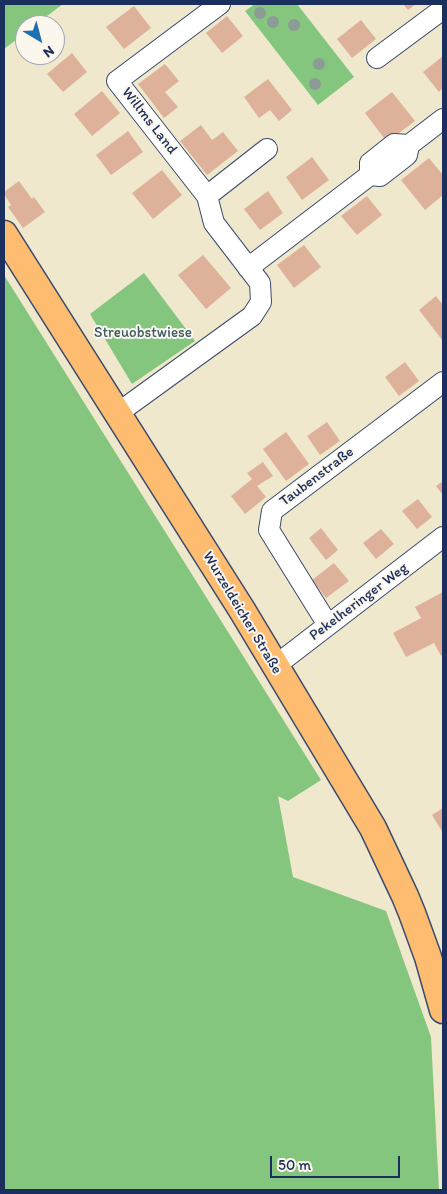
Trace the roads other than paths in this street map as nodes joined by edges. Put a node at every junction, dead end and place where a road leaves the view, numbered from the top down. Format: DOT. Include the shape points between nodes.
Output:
graph roads {
  1 [pos="220,4"];
  2 [pos="443,9"];
  3 [pos="377,58"];
  4 [pos="443,119"];
  5 [pos="267,149"];
  6 [pos="207,196"];
  7 [pos="4,234"];
  8 [pos="248,268"];
  9 [pos="443,382"];
  10 [pos="118,413"];
  11 [pos="443,537"];
  12 [pos="328,626"];
  13 [pos="275,666"];
  14 [pos="443,1010"];
  1 -- 6 [label="street, Willms Land" via="117,81"];
  2 -- 3 [label="street"];
  4 -- 8 [label="street" via="409,145 394,144 370,163 370,175"];
  5 -- 6 [label="street"];
  6 -- 8 [label="street, Willms Land" via="214,224"];
  7 -- 10 [label="main road, Wurzeldeicher Straße"];
  8 -- 10 [label="street, Willms Land" via="260,284 262,302 252,316"];
  9 -- 12 [label="street, Taubenstraße" via="272,511 269,530"];
  10 -- 13 [label="main road, Wurzeldeicher Straße"];
  11 -- 12 [label="street, Pekelheringer Weg"];
  12 -- 13 [label="street, Pekelheringer Weg"];
  13 -- 14 [label="main road, Wurzeldeicher Straße" via="373,828 412,913"];
}
